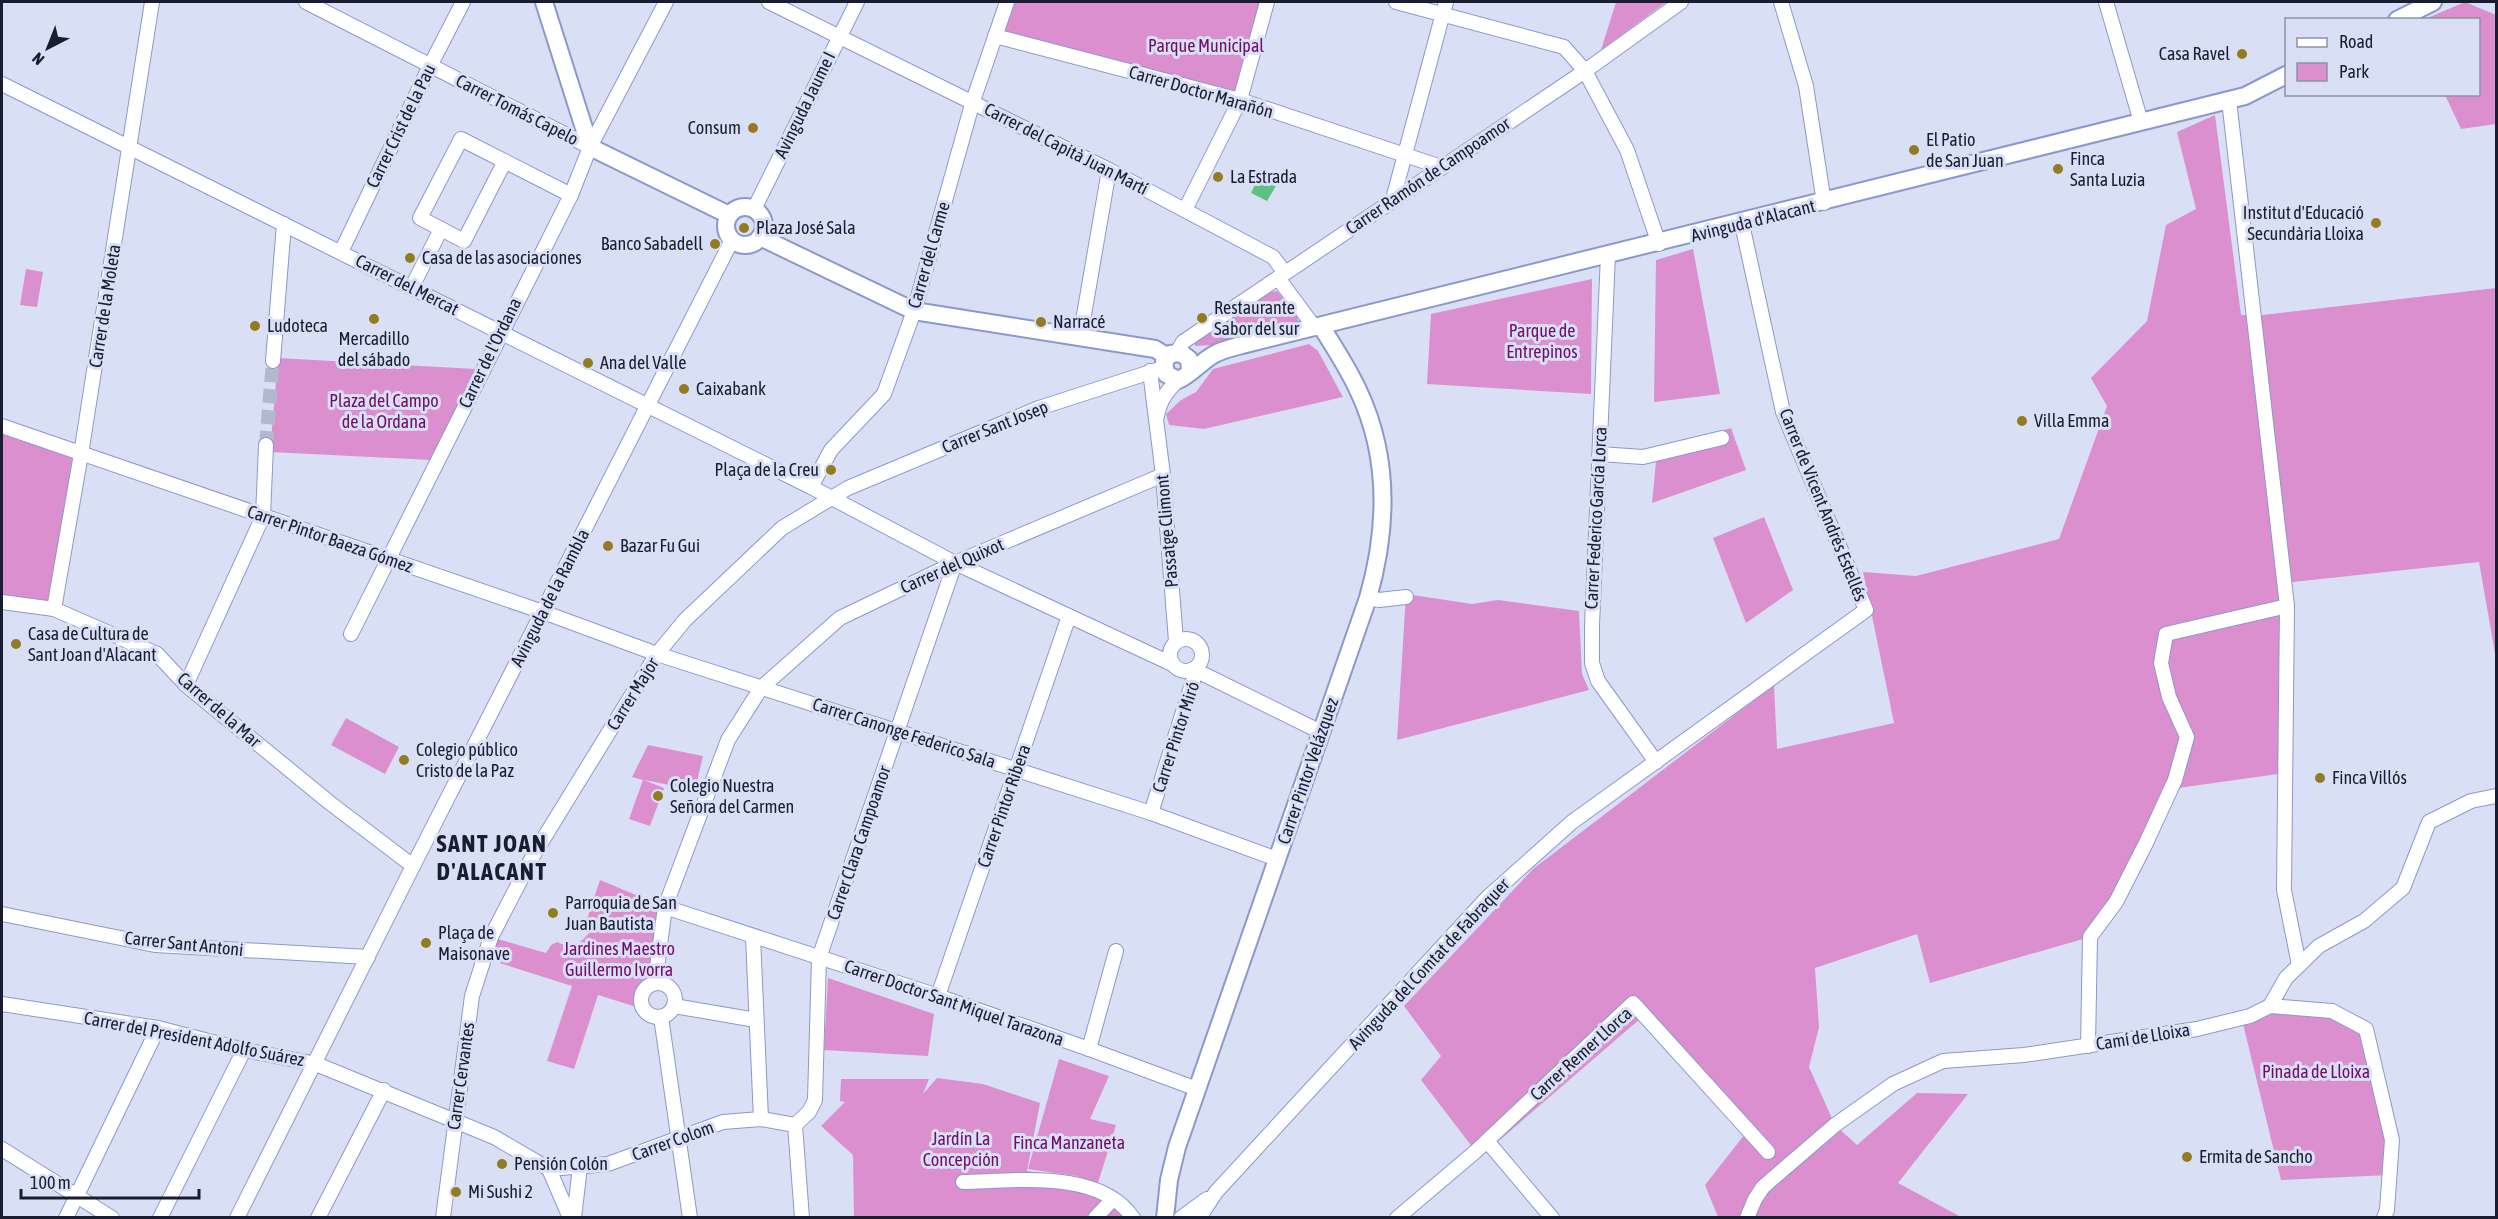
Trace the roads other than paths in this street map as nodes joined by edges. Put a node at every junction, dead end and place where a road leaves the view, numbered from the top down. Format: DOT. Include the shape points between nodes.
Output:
graph roads {
  1 [pos="152,2"];
  2 [pos="306,2"];
  3 [pos="463,2"];
  4 [pos="544,2"];
  5 [pos="666,2"];
  6 [pos="769,2"];
  7 [pos="857,2"];
  8 [pos="1007,2"];
  9 [pos="1266,2"];
  10 [pos="1396,2"];
  11 [pos="1681,2"];
  12 [pos="1781,2"];
  13 [pos="2106,2"];
  14 [pos="2433,2"];
  15 [pos="1444,8"];
  16 [pos="2401,18"];
  17 [pos="995,36"];
  18 [pos="838,37"];
  19 [pos="430,66"];
  20 [pos="1585,71"];
  21 [pos="2285,76"];
  22 [pos="2,84"];
  23 [pos="1240,100"];
  24 [pos="2229,100"];
  25 [pos="973,101"];
  26 [pos="2141,122"];
  27 [pos="130,147"];
  28 [pos="590,147"];
  29 [pos="1404,155"];
  30 [pos="505,161"];
  31 [pos="1441,167"];
  32 [pos="1109,170"];
  33 [pos="571,195"];
  34 [pos="1393,199"];
  35 [pos="1824,203"];
  36 [pos="754,209"];
  37 [pos="1185,210"];
  38 [pos="729,215"];
  39 [pos="284,224"];
  40 [pos="1742,224"];
  41 [pos="441,229"];
  42 [pos="760,237"];
  43 [pos="732,240"];
  44 [pos="1659,244"];
  45 [pos="341,252"];
  46 [pos="1608,255"];
  47 [pos="1282,276"];
  48 [pos="412,287"];
  49 [pos="914,311"];
  50 [pos="1318,327"];
  51 [pos="501,331"];
  52 [pos="1080,338"];
  53 [pos="273,361"];
  54 [pos="1173,365"];
  55 [pos="647,407"];
  56 [pos="1156,421"];
  57 [pos="2,426"];
  58 [pos="1722,438"];
  59 [pos="266,445"];
  60 [pos="81,454"];
  61 [pos="1600,454"];
  62 [pos="1163,475"];
  63 [pos="811,487"];
  64 [pos="831,498"];
  65 [pos="263,516"];
  66 [pos="389,559"];
  67 [pos="955,563"];
  68 [pos="1406,597"];
  69 [pos="1368,598"];
  70 [pos="2,602"];
  71 [pos="2287,606"];
  72 [pos="54,609"];
  73 [pos="1866,610"];
  74 [pos="543,612"];
  75 [pos="1069,616"];
  76 [pos="351,634"];
  77 [pos="1176,642"];
  78 [pos="657,654"];
  79 [pos="1172,664"];
  80 [pos="1195,670"];
  81 [pos="186,685"];
  82 [pos="761,688"];
  83 [pos="898,730"];
  84 [pos="1321,732"];
  85 [pos="1656,762"];
  86 [pos="1017,770"];
  87 [pos="2496,796"];
  88 [pos="1151,813"];
  89 [pos="1277,859"];
  90 [pos="413,866"];
  91 [pos="665,907"];
  92 [pos="2,914"];
  93 [pos="491,937"];
  94 [pos="753,937"];
  95 [pos="1116,951"];
  96 [pos="368,957"];
  97 [pos="819,958"];
  98 [pos="2300,965"];
  99 [pos="655,983"];
  100 [pos="938,996"];
  101 [pos="2,1004"];
  102 [pos="674,1006"];
  103 [pos="2270,1006"];
  104 [pos="661,1017"];
  105 [pos="756,1020"];
  106 [pos="158,1028"];
  107 [pos="2088,1046"];
  108 [pos="1089,1049"];
  109 [pos="244,1050"];
  110 [pos="316,1064"];
  111 [pos="1197,1089"];
  112 [pos="384,1090"];
  113 [pos="761,1119"];
  114 [pos="455,1120"];
  115 [pos="795,1125"];
  116 [pos="679,1139"];
  117 [pos="1487,1141"];
  118 [pos="2,1149"];
  119 [pos="1768,1152"];
  120 [pos="579,1167"];
  121 [pos="549,1169"];
  122 [pos="963,1182"];
  123 [pos="1216,1192"];
  124 [pos="77,1196"];
  125 [pos="1113,1199"];
  126 [pos="442,1216"];
  127 [pos="66,1218"];
  128 [pos="112,1218"];
  129 [pos="160,1218"];
  130 [pos="237,1218"];
  131 [pos="318,1218"];
  132 [pos="572,1218"];
  133 [pos="690,1218"];
  134 [pos="802,1218"];
  135 [pos="1095,1218"];
  136 [pos="1133,1218"];
  137 [pos="1166,1218"];
  138 [pos="1181,1218"];
  139 [pos="1199,1218"];
  140 [pos="1397,1218"];
  141 [pos="1552,1218"];
  142 [pos="1748,1218"];
  143 [pos="2384,1218"];
  1 -- 27 [label="street, Carrer de la Moleta"];
  2 -- 19 [label="street, Carrer Tomás Capelo"];
  3 -- 19 [label="street, Carrer Crist de la Pau"];
  4 -- 28 [label="street"];
  5 -- 28 [label="street, Carrer de l'Ordana"];
  6 -- 18 [label="street, Carrer del Capità Juan Martí"];
  7 -- 18 [label="street, Avinguda Jaume I"];
  8 -- 17 [label="street, Carrer del Carme"];
  9 -- 23 [label="street"];
  10 -- 15 [label="street"];
  11 -- 20 [label="street, Carrer Ramón de Campoamor"];
  12 -- 35 [label="street" via="1806,86"];
  13 -- 26 [label="street"];
  14 -- 16 [label="street"];
  15 -- 20 [label="street" via="1564,47"];
  15 -- 29 [label="street"];
  17 -- 23 [label="street, Carrer Doctor Marañón"];
  17 -- 25 [label="street, Carrer del Carme"];
  18 -- 25 [label="street, Carrer del Capità Juan Martí"];
  18 -- 36 [label="street, Avinguda Jaume I"];
  19 -- 28 [label="street, Carrer Tomás Capelo"];
  19 -- 45 [label="street, Carrer Crist de la Pau"];
  20 -- 31 [label="street, Carrer Ramón de Campoamor"];
  20 -- 44 [label="street" via="1627,150"];
  21 -- 24 [label="street, Avinguda d'Alacant" via="2246,96"];
  22 -- 27 [label="street, Carrer del Mercat"];
  23 -- 29 [label="street, Carrer Doctor Marañón"];
  23 -- 37 [label="street"];
  24 -- 26 [label="street, Avinguda d'Alacant"];
  24 -- 71 [label="street"];
  25 -- 32 [label="street, Carrer del Capità Juan Martí"];
  25 -- 49 [label="street, Carrer del Carme"];
  26 -- 35 [label="street, Avinguda d'Alacant"];
  27 -- 39 [label="street, Carrer del Mercat"];
  27 -- 60 [label="street, Carrer de la Moleta"];
  28 -- 33 [label="street, Carrer de l'Ordana"];
  28 -- 38 [label="street, Carrer Tomás Capelo"];
  29 -- 31 [label="street, Carrer Doctor Marañón"];
  29 -- 34 [label="street"];
  30 -- 33 [label="street"];
  30 -- 41 [label="street" via="464,241"];
  30 -- 41 [label="street" via="461,139 420,218"];
  31 -- 34 [label="street, Carrer Ramón de Campoamor"];
  32 -- 37 [label="street, Carrer del Capità Juan Martí"];
  32 -- 52 [label="street"];
  33 -- 51 [label="street, Carrer de l'Ordana"];
  34 -- 47 [label="street, Carrer Ramón de Campoamor"];
  35 -- 40 [label="street, Avinguda d'Alacant"];
  36 -- 38 [label="street" via="737,208"];
  36 -- 42 [label="street" via="762,217"];
  37 -- 47 [label="street, Carrer del Capità Juan Martí" via="1273,257"];
  38 -- 43 [label="street" via="726,224"];
  39 -- 45 [label="street, Carrer del Mercat"];
  39 -- 53 [label="street"];
  40 -- 44 [label="street, Avinguda d'Alacant"];
  40 -- 73 [label="street, Carrer de Vicent Andrés Estellés" via="1783,412"];
  41 -- 48 [label="street"];
  42 -- 43 [label="street" via="751,244"];
  42 -- 49 [label="street"];
  43 -- 55 [label="street, Avinguda de la Rambla"];
  44 -- 46 [label="street, Avinguda d'Alacant"];
  45 -- 48 [label="street, Carrer del Mercat"];
  46 -- 50 [label="street, Avinguda d'Alacant"];
  46 -- 61 [label="street, Carrer Federico García Lorca"];
  47 -- 50 [label="street, Carrer del Capità Juan Martí"];
  47 -- 54 [label="street, Carrer Ramón de Campoamor" via="1183,342"];
  48 -- 51 [label="street, Carrer del Mercat"];
  49 -- 52 [label="street"];
  49 -- 63 [label="street, Carrer del Carme" via="884,394 831,450"];
  50 -- 54 [label="street, Avinguda d'Alacant"];
  50 -- 69 [label="street, Carrer Pintor Velázquez" via="1359,391 1380,462 1384,495 1381,548"];
  51 -- 55 [label="street, Carrer del Mercat"];
  51 -- 66 [label="street, Carrer de l'Ordana"];
  52 -- 54 [label="street" via="1155,349"];
  54 -- 56 [label="street, Passatge Climont"];
  54 -- 56 [label="street, Passatge Climont" via="1152,404"];
  54 -- 64 [label="street, Carrer Sant Josep" via="1039,408"];
  55 -- 63 [label="street, Carrer del Mercat"];
  55 -- 74 [label="street, Avinguda de la Rambla"];
  56 -- 62 [label="street, Passatge Climont"];
  57 -- 60 [label="street, Carrer Pintor Baeza Gómez"];
  58 -- 61 [label="street" via="1643,457"];
  59 -- 65 [label="street"];
  60 -- 65 [label="street, Carrer Pintor Baeza Gómez"];
  60 -- 72 [label="street, Carrer de la Moleta"];
  61 -- 85 [label="street, Carrer Federico García Lorca" via="1592,663 1598,681"];
  62 -- 67 [label="street, Carrer del Quixot"];
  62 -- 77 [label="street, Passatge Climont"];
  63 -- 64 [label="street"];
  64 -- 67 [label="street"];
  64 -- 78 [label="street, Carrer Major" via="782,528 685,620"];
  65 -- 66 [label="street, Carrer Pintor Baeza Gómez"];
  65 -- 81 [label="street"];
  66 -- 74 [label="street, Carrer Pintor Baeza Gómez"];
  66 -- 76 [label="street, Carrer de l'Ordana"];
  67 -- 75 [label="street"];
  67 -- 82 [label="street, Carrer del Quixot" via="840,618"];
  67 -- 83 [label="street, Carrer Clara Campoamor"];
  68 -- 69 [label="street"];
  69 -- 84 [label="street, Carrer Pintor Velázquez"];
  70 -- 72 [label="street, Carrer de la Mar"];
  71 -- 98 [label="street" via="2284,890"];
  71 -- 107 [label="street" via="2166,634 2162,663 2169,697 2187,737 2175,780 2146,843 2116,902 2090,937"];
  72 -- 81 [label="street, Carrer de la Mar" via="157,654"];
  73 -- 85 [label="street, Avinguda del Comtat de Fabraquer"];
  74 -- 78 [label="street, Carrer Pintor Baeza Gómez"];
  74 -- 90 [label="street, Avinguda de la Rambla"];
  75 -- 79 [label="street"];
  75 -- 86 [label="street, Carrer Pintor Ribera"];
  77 -- 79 [label="street" via="1170,653"];
  77 -- 80 [label="street" via="1188,639 1199,646 1201,661"];
  78 -- 82 [label="street, Carrer Canonge Federico Sala"];
  78 -- 93 [label="street, Carrer Major" via="534,854"];
  79 -- 80 [label="street" via="1179,670"];
  80 -- 84 [label="street"];
  80 -- 88 [label="street, Carrer Pintor Miró"];
  81 -- 90 [label="street, Carrer de la Mar"];
  82 -- 83 [label="street, Carrer Canonge Federico Sala"];
  82 -- 91 [label="street, Carrer del Quixot" via="728,740"];
  83 -- 86 [label="street, Carrer Canonge Federico Sala"];
  83 -- 97 [label="street, Carrer Clara Campoamor"];
  84 -- 89 [label="street, Carrer Pintor Velázquez"];
  85 -- 123 [label="street, Avinguda del Comtat de Fabraquer" via="1572,822 1487,897"];
  86 -- 88 [label="street, Carrer Canonge Federico Sala"];
  86 -- 100 [label="street, Carrer Pintor Ribera"];
  87 -- 98 [label="street" via="2471,801 2429,822 2403,888 2364,921 2319,946"];
  88 -- 89 [label="street, Carrer Pintor Miró"];
  89 -- 111 [label="street, Carrer Pintor Velázquez"];
  90 -- 96 [label="street, Avinguda de la Rambla"];
  91 -- 94 [label="street, Carrer Doctor Sant Miquel Tarazona"];
  91 -- 99 [label="street, Carrer del Quixot"];
  92 -- 96 [label="street, Carrer Sant Antoni" via="154,945"];
  93 -- 114 [label="street, Carrer Cervantes" via="472,996"];
  94 -- 97 [label="street, Carrer Doctor Sant Miquel Tarazona"];
  94 -- 105 [label="street"];
  95 -- 108 [label="street, Carrer Doctor Sant Miquel Tarazona"];
  96 -- 110 [label="street, Avinguda de la Rambla"];
  97 -- 100 [label="street, Carrer Doctor Sant Miquel Tarazona"];
  97 -- 115 [label="street, Carrer Clara Campoamor" via="815,1100"];
  98 -- 103 [label="street" via="2286,978"];
  99 -- 102 [label="street" via="672,990"];
  99 -- 104 [label="street" via="640,998 649,1015"];
  100 -- 108 [label="street, Carrer Doctor Sant Miquel Tarazona"];
  101 -- 106 [label="street, Carrer del President Adolfo Suárez"];
  102 -- 104 [label="street"];
  102 -- 105 [label="street"];
  103 -- 107 [label="street, Camí de Lloixa" via="2250,1016 2198,1029"];
  103 -- 143 [label="street" via="2332,1011 2366,1029 2392,1140"];
  104 -- 116 [label="street"];
  105 -- 113 [label="street"];
  106 -- 109 [label="street, Carrer del President Adolfo Suárez"];
  106 -- 124 [label="street"];
  107 -- 142 [label="street, Camí de Lloixa" via="1943,1061 1893,1084 1835,1125 1763,1187"];
  108 -- 111 [label="street, Carrer Doctor Sant Miquel Tarazona"];
  109 -- 110 [label="street, Carrer del President Adolfo Suárez"];
  109 -- 129 [label="street"];
  110 -- 112 [label="street, Carrer del President Adolfo Suárez"];
  110 -- 130 [label="street, Avinguda de la Rambla"];
  111 -- 137 [label="street, Carrer Pintor Velázquez" via="1169,1179"];
  112 -- 114 [label="street, Carrer del President Adolfo Suárez"];
  112 -- 131 [label="street"];
  113 -- 115 [label="street, Carrer Colom"];
  113 -- 116 [label="street, Carrer Colom" via="723,1122"];
  114 -- 121 [label="street"];
  114 -- 126 [label="street, Carrer Cervantes"];
  115 -- 134 [label="street"];
  116 -- 120 [label="street, Carrer Colom" via="608,1164"];
  116 -- 133 [label="street"];
  117 -- 119 [label="street, Carrer Remer Llorca" via="1633,1003"];
  117 -- 140 [label="street, Carrer Remer Llorca"];
  117 -- 141 [label="street"];
  118 -- 124 [label="street"];
  120 -- 121 [label="street, Carrer Colom"];
  120 -- 132 [label="street"];
  121 -- 132 [label="street"];
  122 -- 125 [label="street" via="1044,1180 1092,1187"];
  123 -- 138 [label="street, Avinguda del Comtat de Fabraquer"];
  123 -- 139 [label="street, Avinguda del Comtat de Fabraquer"];
  124 -- 127 [label="street"];
  124 -- 128 [label="street"];
  125 -- 135 [label="street"];
  125 -- 136 [label="street" via="1126,1207"];
}
